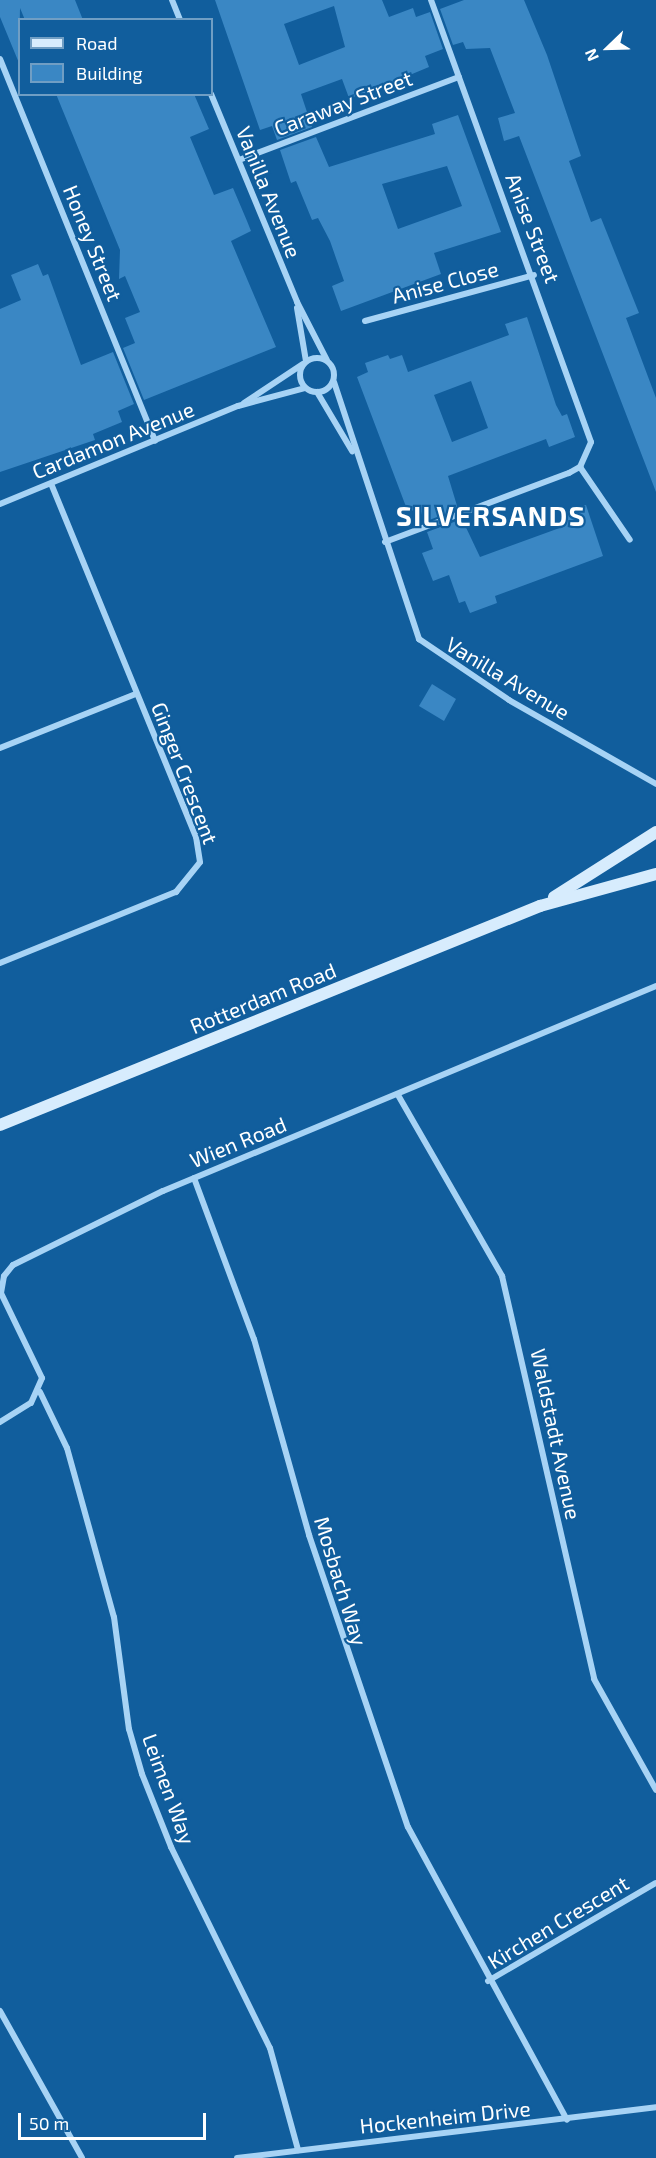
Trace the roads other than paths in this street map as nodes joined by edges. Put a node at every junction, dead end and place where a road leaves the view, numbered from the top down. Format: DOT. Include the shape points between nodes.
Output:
graph roads {
  1 [pos="172,0"];
  2 [pos="431,0"];
  3 [pos="179,18"];
  4 [pos="0,59"];
  5 [pos="459,77"];
  6 [pos="212,96"];
  7 [pos="238,160"];
  8 [pos="534,275"];
  9 [pos="297,302"];
  10 [pos="365,321"];
  11 [pos="327,360"];
  12 [pos="304,363"];
  13 [pos="334,382"];
  14 [pos="305,388"];
  15 [pos="317,392"];
  16 [pos="238,406"];
  17 [pos="155,441"];
  18 [pos="355,457"];
  19 [pos="580,466"];
  20 [pos="51,484"];
  21 [pos="0,504"];
  22 [pos="630,540"];
  23 [pos="385,543"];
  24 [pos="136,694"];
  25 [pos="0,748"];
  26 [pos="656,784"];
  27 [pos="656,832"];
  28 [pos="656,874"];
  29 [pos="540,906"];
  30 [pos="0,963"];
  31 [pos="656,986"];
  32 [pos="398,1095"];
  33 [pos="0,1125"];
  34 [pos="194,1178"];
  35 [pos="39,1392"];
  36 [pos="0,1422"];
  37 [pos="656,1790"];
  38 [pos="656,1884"];
  39 [pos="488,1981"];
  40 [pos="0,2011"];
  41 [pos="656,2107"];
  42 [pos="567,2120"];
  43 [pos="298,2150"];
  44 [pos="82,2158"];
  45 [pos="237,2158"];
  1 -- 3 [label="street"];
  2 -- 5 [label="street, Anise Street"];
  4 -- 17 [label="street, Honey Street"];
  5 -- 7 [label="street, Caraway Street"];
  5 -- 8 [label="street, Anise Street"];
  6 -- 7 [label="street, Vanilla Avenue"];
  7 -- 9 [label="street, Vanilla Avenue"];
  8 -- 10 [label="street, Anise Close"];
  8 -- 19 [label="street, Anise Street" via="591,432"];
  9 -- 11 [label="street, Vanilla Avenue"];
  9 -- 12 [label="street, Vanilla Avenue"];
  11 -- 12 [label="street"];
  11 -- 13 [label="street, Vanilla Avenue"];
  12 -- 14 [label="street, Vanilla Avenue"];
  12 -- 16 [label="street, Cardamon Avenue"];
  13 -- 15 [label="street"];
  13 -- 18 [label="street, Vanilla Avenue"];
  14 -- 15 [label="street"];
  14 -- 16 [label="street, Cardamon Avenue"];
  15 -- 18 [label="street, Vanilla Avenue"];
  16 -- 17 [label="street, Cardamon Avenue"];
  17 -- 20 [label="street, Cardamon Avenue"];
  18 -- 23 [label="street, Vanilla Avenue"];
  19 -- 22 [label="street"];
  19 -- 23 [label="street"];
  20 -- 21 [label="street, Cardamon Avenue"];
  20 -- 24 [label="street, Ginger Crescent"];
  23 -- 26 [label="street, Vanilla Avenue" via="425,646"];
  24 -- 25 [label="street"];
  24 -- 30 [label="street, Ginger Crescent" via="196,837 197,869 176,892"];
  27 -- 29 [label="street, Rotterdam Road"];
  28 -- 29 [label="street, Rotterdam Road"];
  29 -- 33 [label="street, Rotterdam Road"];
  31 -- 32 [label="street, Wien Road"];
  32 -- 34 [label="street, Wien Road"];
  32 -- 37 [label="street, Waldstadt Avenue" via="502,1276 594,1679"];
  34 -- 35 [label="street, Wien Road" via="30,1256 3,1276 5,1305 41,1373"];
  34 -- 39 [label="street, Mosbach Way" via="254,1339 366,1714 418,1850"];
  35 -- 36 [label="street"];
  35 -- 43 [label="street, Leimen Way" via="68,1448 114,1617 129,1729 142,1774 171,1847 270,2048"];
  38 -- 39 [label="street, Kirchen Crescent"];
  39 -- 42 [label="street, Kirchen Crescent"];
  40 -- 44 [label="street"];
  41 -- 42 [label="street, Hockenheim Drive"];
  42 -- 43 [label="street, Hockenheim Drive"];
  43 -- 45 [label="street, Hockenheim Drive"];
}
